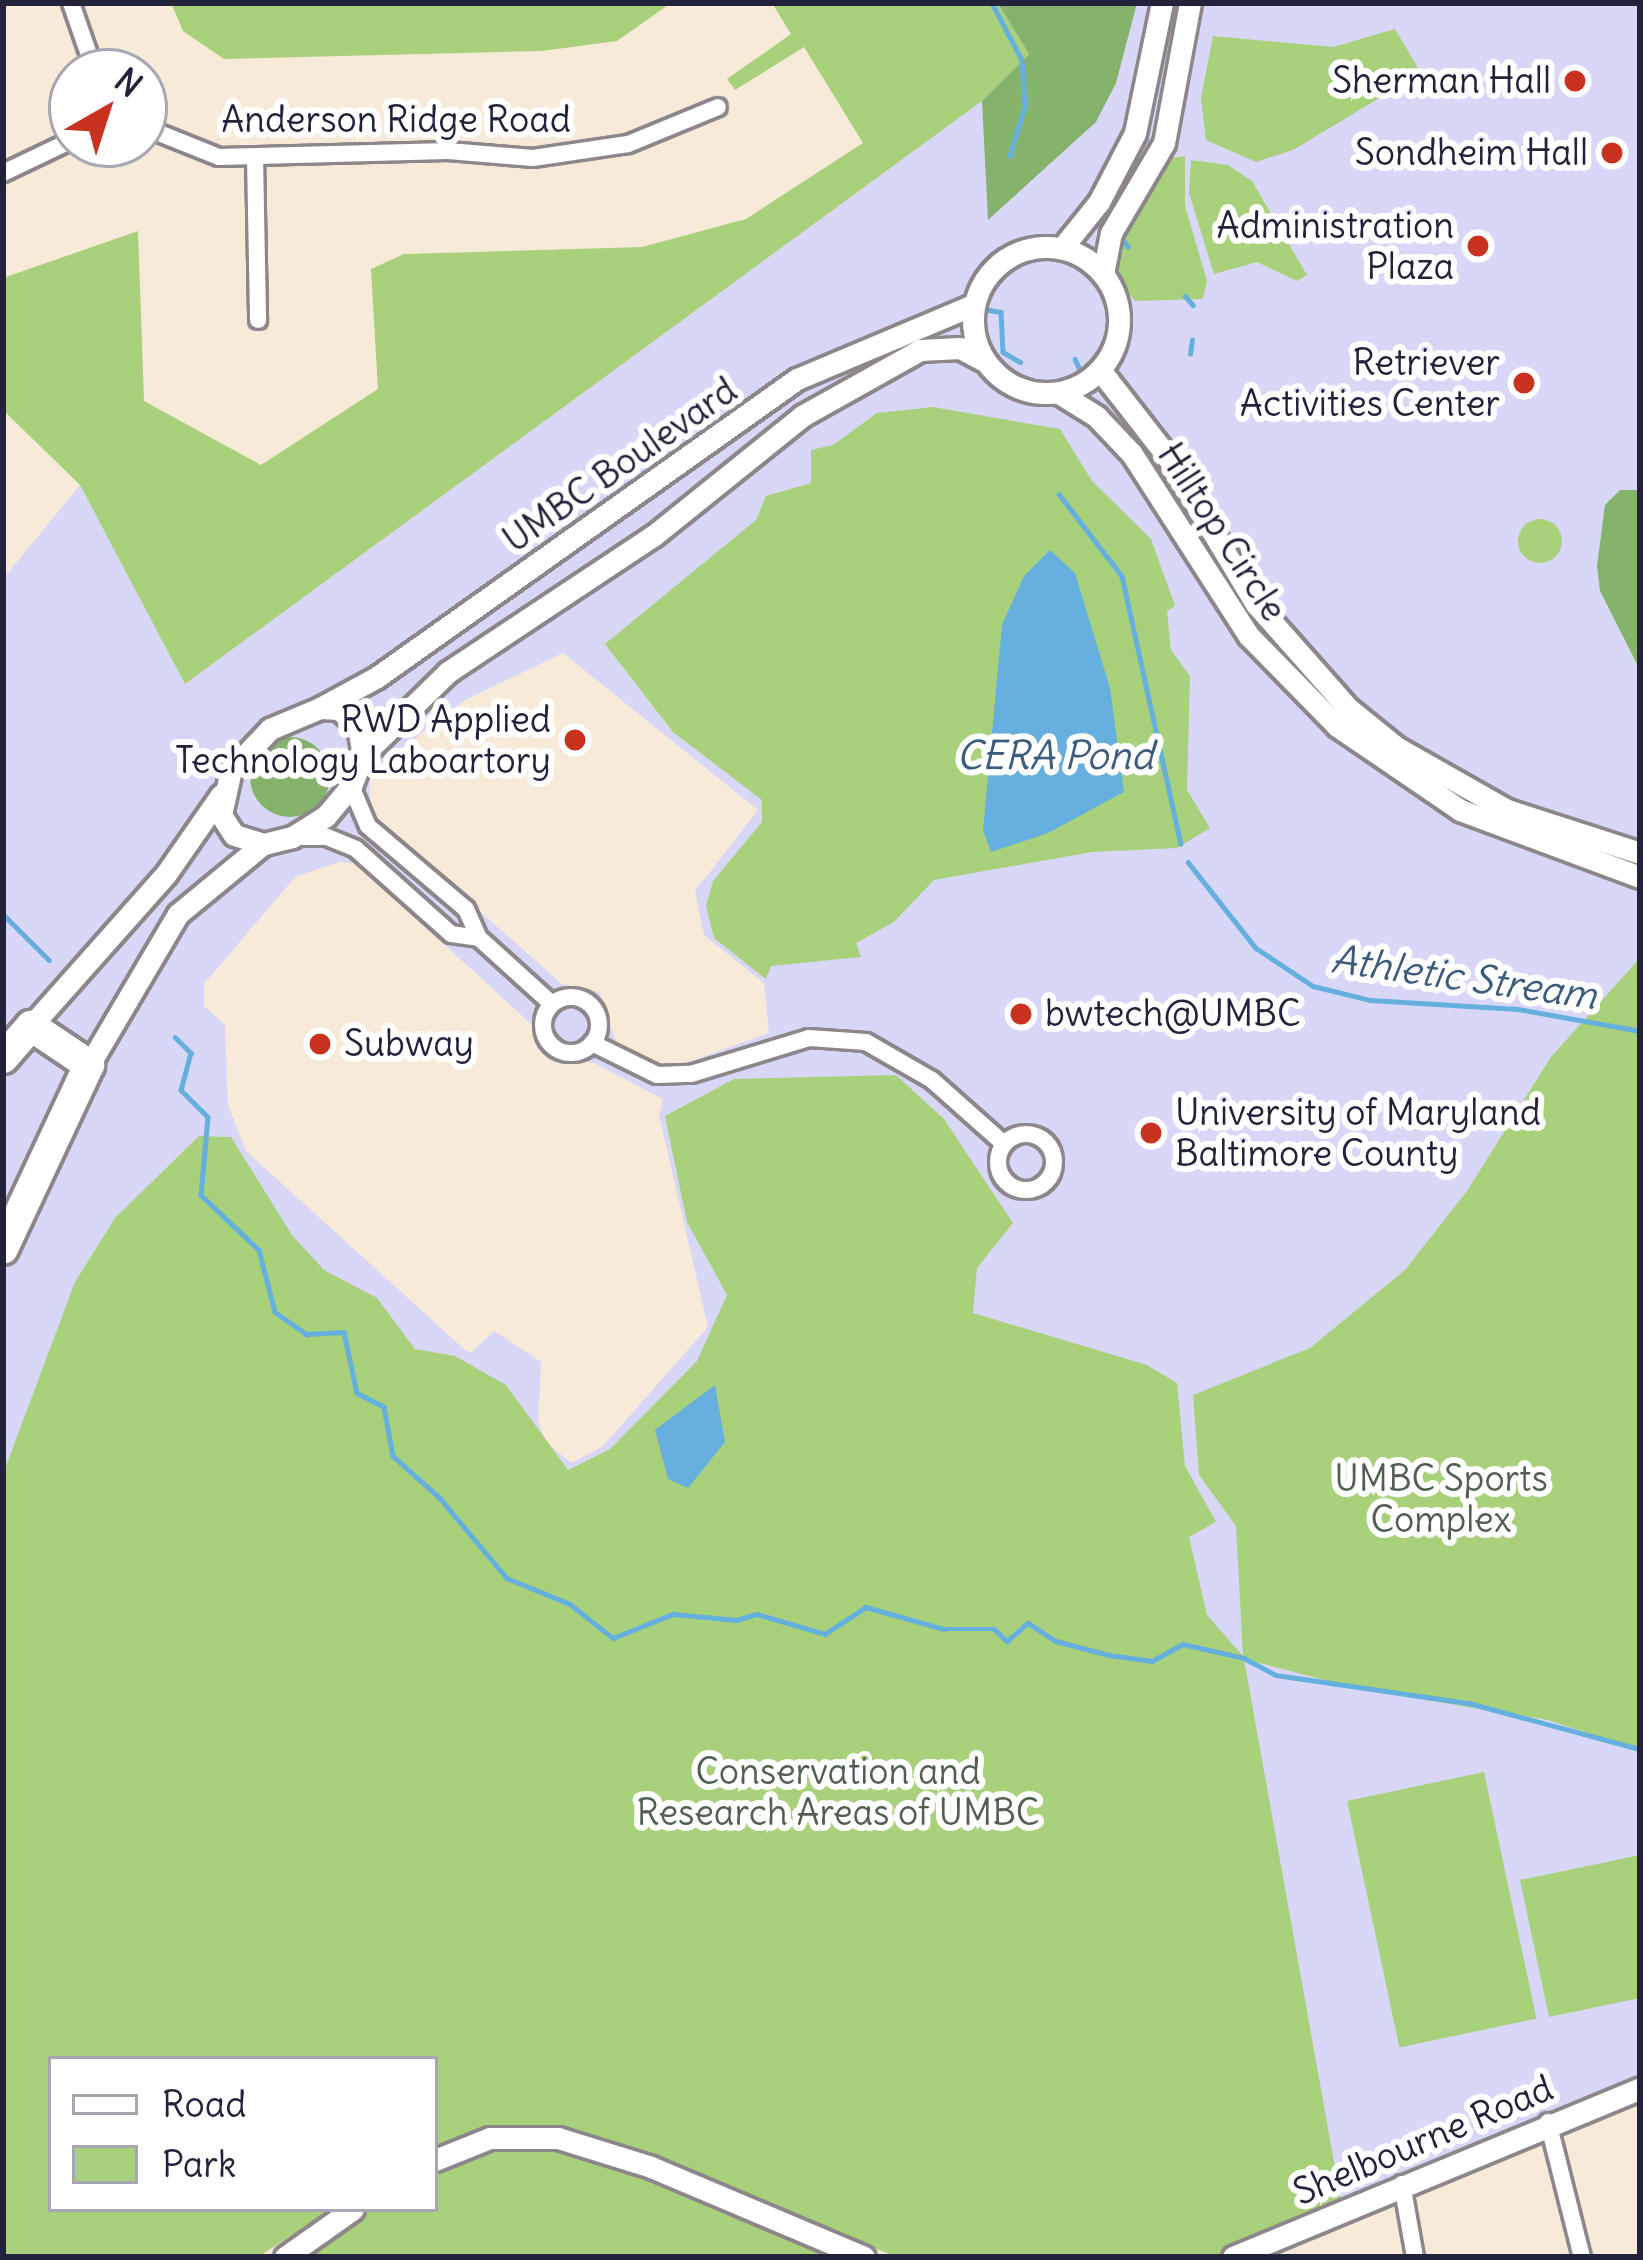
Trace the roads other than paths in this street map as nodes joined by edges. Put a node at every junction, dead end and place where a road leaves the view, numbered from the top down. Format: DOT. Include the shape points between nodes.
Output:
graph roads {
  1 [pos="71,3"];
  2 [pos="1162,3"];
  3 [pos="1190,3"];
  4 [pos="87,48"];
  5 [pos="718,107"];
  6 [pos="168,140"];
  7 [pos="48,151"];
  8 [pos="255,158"];
  9 [pos="3,172"];
  10 [pos="1062,248"];
  11 [pos="1103,274"];
  12 [pos="973,305"];
  13 [pos="258,320"];
  14 [pos="983,360"];
  15 [pos="1100,370"];
  16 [pos="1059,393"];
  17 [pos="320,708"];
  18 [pos="363,755"];
  19 [pos="351,786"];
  20 [pos="221,794"];
  21 [pos="292,837"];
  22 [pos="264,844"];
  23 [pos="1640,853"];
  24 [pos="1640,877"];
  25 [pos="479,938"];
  26 [pos="552,1004"];
  27 [pos="31,1026"];
  28 [pos="592,1043"];
  29 [pos="3,1058"];
  30 [pos="89,1066"];
  31 [pos="1004,1144"];
  32 [pos="3,1249"];
  33 [pos="1640,2088"];
  34 [pos="1549,2122"];
  35 [pos="438,2159"];
  36 [pos="1402,2184"];
  37 [pos="349,2212"];
  38 [pos="285,2257"];
  39 [pos="863,2257"];
  40 [pos="1233,2257"];
  41 [pos="1415,2257"];
  42 [pos="1582,2257"];
  1 -- 4 [label="street"];
  2 -- 10 [label="street" via="1135,133 1099,202"];
  3 -- 11 [label="street" via="1164,143 1111,233"];
  5 -- 8 [label="street, Anderson Ridge Road" via="628,144 567,156"];
  6 -- 8 [label="street, Anderson Ridge Road" via="193,152"];
  7 -- 9 [label="street"];
  8 -- 13 [label="street"];
  10 -- 11 [label="street"];
  10 -- 12 [label="street" via="1007,257"];
  11 -- 15 [label="street" via="1120,317"];
  12 -- 14 [label="street"];
  12 -- 17 [label="street, UMBC Boulevard" via="797,379 377,677"];
  14 -- 16 [label="street" via="1016,388"];
  14 -- 18 [label="street, UMBC Boulevard" via="960,348 920,350 802,416 653,536 448,672"];
  15 -- 16 [label="street"];
  15 -- 23 [label="street, Hilltop Circle" via="1167,456 1256,604 1349,709 1396,747 1507,810"];
  16 -- 24 [label="street, Hilltop Circle" via="1096,416 1132,454 1249,636 1337,726 1460,810"];
  17 -- 18 [label="street" via="350,715"];
  17 -- 20 [label="street" via="250,745"];
  18 -- 19 [label="street"];
  19 -- 21 [label="street" via="326,816"];
  19 -- 25 [label="street" via="368,826 466,910"];
  20 -- 22 [label="street" via="227,829"];
  20 -- 27 [label="street" via="166,874"];
  21 -- 22 [label="street"];
  21 -- 25 [label="street" via="327,837 356,849 451,934"];
  22 -- 30 [label="street" via="178,914"];
  25 -- 26 [label="street"];
  26 -- 28 [label="street" via="587,1001 598,1017"];
  26 -- 28 [label="street" via="543,1029 551,1045 567,1053"];
  27 -- 29 [label="highway"];
  27 -- 30 [label="highway"];
  28 -- 31 [label="street" via="656,1075 691,1074 809,1038 866,1042 932,1080"];
  30 -- 32 [label="highway"];
  33 -- 34 [label="street, Shelbourne Road"];
  34 -- 36 [label="street, Shelbourne Road"];
  34 -- 42 [label="street"];
  35 -- 39 [label="street" via="490,2138 558,2138"];
  36 -- 40 [label="street, Shelbourne Road"];
  36 -- 41 [label="street"];
  37 -- 38 [label="street"];
}
